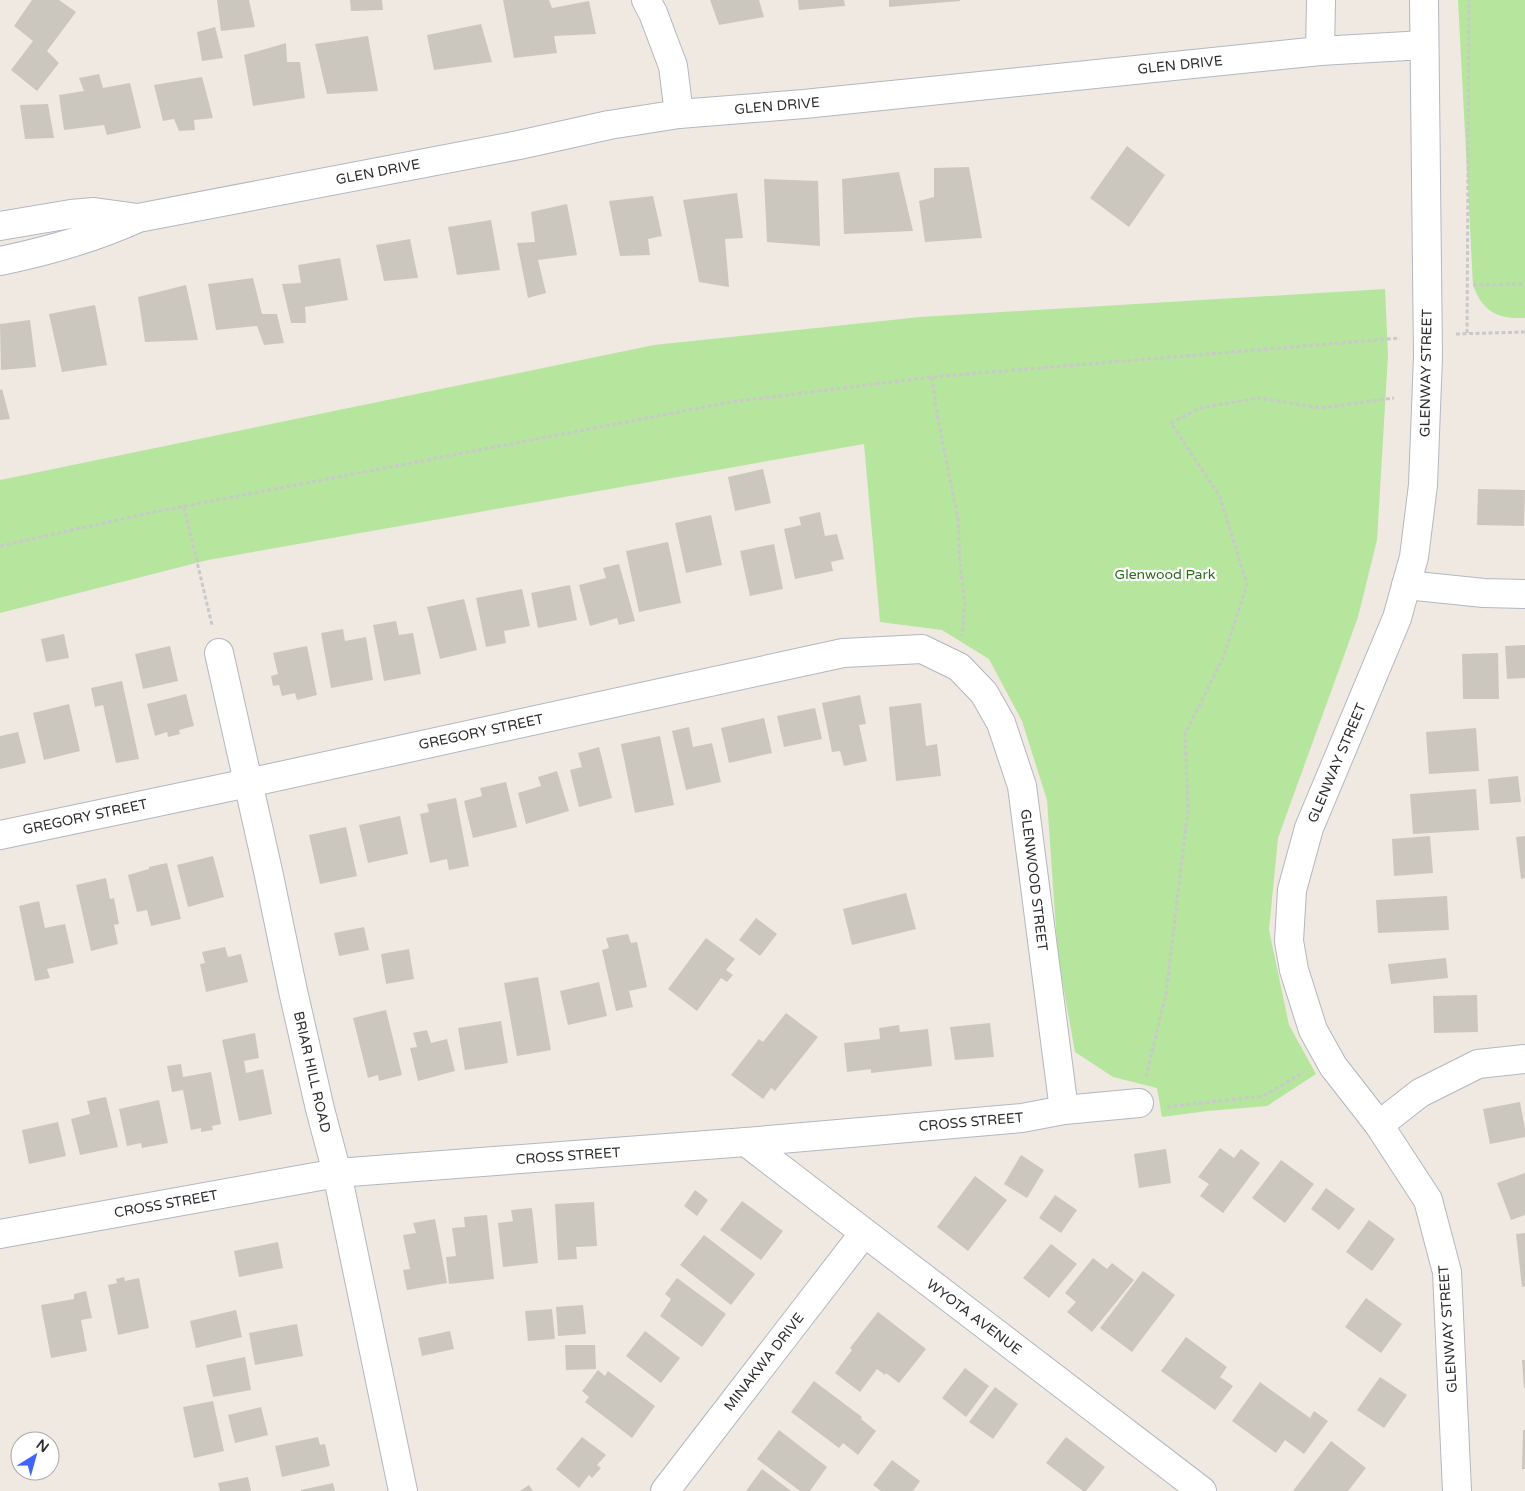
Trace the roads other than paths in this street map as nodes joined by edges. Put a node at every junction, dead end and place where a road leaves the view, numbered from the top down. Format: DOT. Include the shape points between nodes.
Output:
graph roads {
  1 [pos="646,0"];
  2 [pos="1321,0"];
  3 [pos="1424,0"];
  4 [pos="1424,45"];
  5 [pos="1320,51"];
  6 [pos="680,114"];
  7 [pos="138,218"];
  8 [pos="0,226"];
  9 [pos="0,261"];
  10 [pos="1406,586"];
  11 [pos="1525,594"];
  12 [pos="219,653"];
  13 [pos="959,667"];
  14 [pos="248,783"];
  15 [pos="0,835"];
  16 [pos="1525,1059"];
  17 [pos="1139,1103"];
  18 [pos="1064,1110"];
  19 [pos="1379,1125"];
  20 [pos="746,1142"];
  21 [pos="337,1173"];
  22 [pos="864,1233"];
  23 [pos="0,1234"];
  24 [pos="1172,1482"];
  25 [pos="403,1491"];
  26 [pos="665,1491"];
  27 [pos="1202,1491"];
  28 [pos="1457,1491"];
  1 -- 6 [label="street" via="673,66"];
  2 -- 5 [label="street"];
  3 -- 4 [label="street, GLENWAY STREET"];
  4 -- 5 [label="street, GLEN DRIVE"];
  4 -- 10 [label="street, GLENWAY STREET" via="1428,336 1423,485 1414,557"];
  5 -- 6 [label="street, GLEN DRIVE"];
  6 -- 7 [label="street, GLEN DRIVE" via="609,125"];
  7 -- 8 [label="street, GLEN DRIVE" via="94,212"];
  7 -- 9 [label="street, GLEN DRIVE" via="66,245"];
  10 -- 11 [label="street"];
  10 -- 19 [label="street, GLENWAY STREET" via="1397,618 1309,828 1292,890 1289,941 1294,970 1313,1030 1333,1066"];
  12 -- 14 [label="street, BRIAR HILL ROAD"];
  13 -- 14 [label="street, GREGORY STREET" via="922,649 843,653"];
  13 -- 18 [label="street, GLENWOOD STREET" via="984,693 1001,723 1022,786"];
  14 -- 15 [label="street, GREGORY STREET"];
  14 -- 21 [label="street, BRIAR HILL ROAD"];
  16 -- 19 [label="street" via="1478,1064 1420,1093"];
  17 -- 18 [label="street, CROSS STREET"];
  18 -- 20 [label="street, CROSS STREET" via="1022,1118"];
  19 -- 28 [label="street, GLENWAY STREET" via="1428,1200 1447,1272"];
  20 -- 21 [label="street, CROSS STREET"];
  20 -- 22 [label="street, WYOTA AVENUE"];
  21 -- 23 [label="street, CROSS STREET"];
  21 -- 25 [label="street, BRIAR HILL ROAD"];
  22 -- 24 [label="street, WYOTA AVENUE"];
  22 -- 26 [label="street, MINAKWA DRIVE"];
  24 -- 27 [label="street, WYOTA AVENUE"];
}
